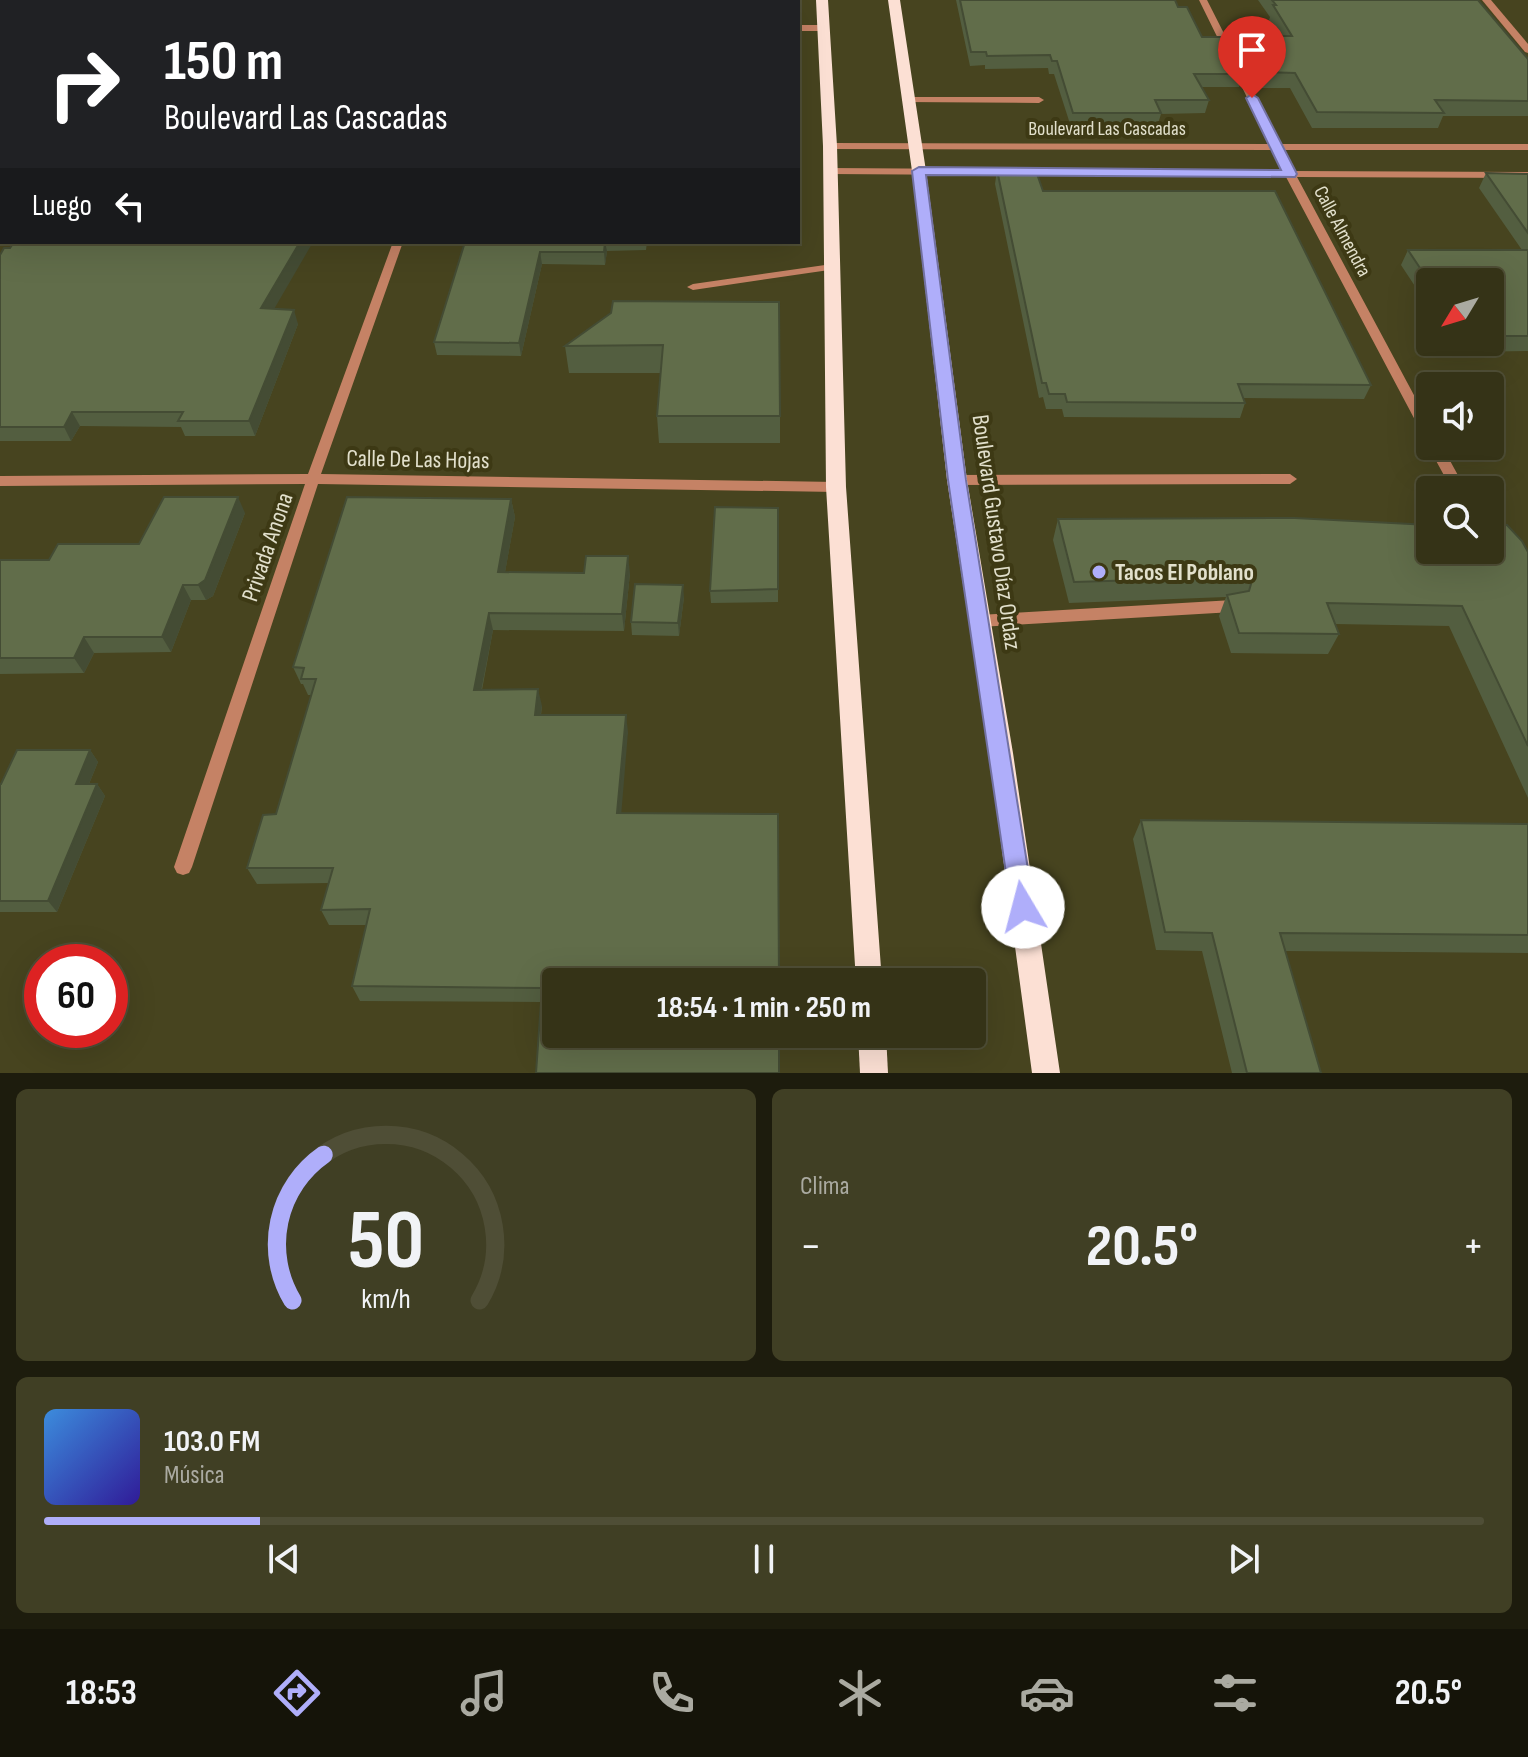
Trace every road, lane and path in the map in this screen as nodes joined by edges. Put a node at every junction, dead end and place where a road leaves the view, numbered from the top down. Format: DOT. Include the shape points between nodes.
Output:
graph roads {
  1 [pos="822,0"];
  2 [pos="894,0"];
  3 [pos="1203,0"];
  4 [pos="1486,0"];
  5 [pos="800,28"];
  6 [pos="824,28"];
  7 [pos="1528,50"];
  8 [pos="907,100"];
  9 [pos="1039,100"];
  10 [pos="914,145"];
  11 [pos="830,146"];
  12 [pos="1277,147"];
  13 [pos="1528,147"];
  14 [pos="830,171"];
  15 [pos="919,171"];
  16 [pos="1290,174"];
  17 [pos="1528,175"];
  18 [pos="397,244"];
  19 [pos="832,267"];
  20 [pos="693,287"];
  21 [pos="1416,411"];
  22 [pos="313,479"];
  23 [pos="1290,479"];
  24 [pos="957,480"];
  25 [pos="0,481"];
  26 [pos="836,487"];
  27 [pos="1233,606"];
  28 [pos="979,621"];
  29 [pos="183,867"];
  30 [pos="868,968"];
  31 [pos="873,1048"];
  32 [pos="874,1073"];
  33 [pos="1046,1073"];
  1 -- 6 [label="main road"];
  2 -- 8 [label="main road, Boulevard Gustavo Díaz Ordaz"];
  3 -- 12 [label="street, Calle Almendra"];
  4 -- 7 [label="street"];
  5 -- 6 [label="street"];
  6 -- 11 [label="main road"];
  8 -- 9 [label="street"];
  8 -- 10 [label="main road, Boulevard Gustavo Díaz Ordaz"];
  10 -- 11 [label="street, Boulevard Las Cascadas"];
  10 -- 12 [label="street, Boulevard Las Cascadas"];
  10 -- 15 [label="main road, Boulevard Gustavo Díaz Ordaz"];
  11 -- 14 [label="main road"];
  12 -- 13 [label="street, Boulevard Las Cascadas"];
  12 -- 16 [label="street, Calle Almendra"];
  14 -- 15 [label="street, Boulevard Las Cascadas"];
  14 -- 19 [label="main road"];
  15 -- 16 [label="street, Boulevard Las Cascadas"];
  15 -- 24 [label="main road, Boulevard Gustavo Díaz Ordaz"];
  16 -- 17 [label="street, Boulevard Las Cascadas"];
  16 -- 21 [label="street, Calle Almendra"];
  18 -- 22 [label="street, Privada Anona"];
  19 -- 20 [label="street"];
  19 -- 26 [label="main road"];
  22 -- 25 [label="street, Calle De Las Hojas"];
  22 -- 26 [label="street, Calle De Las Hojas"];
  22 -- 29 [label="street, Privada Anona"];
  23 -- 24 [label="street"];
  24 -- 28 [label="main road, Boulevard Gustavo Díaz Ordaz"];
  26 -- 30 [label="main road"];
  27 -- 28 [label="street"];
  28 -- 33 [label="main road, Boulevard Gustavo Díaz Ordaz"];
  31 -- 32 [label="main road"];
}
